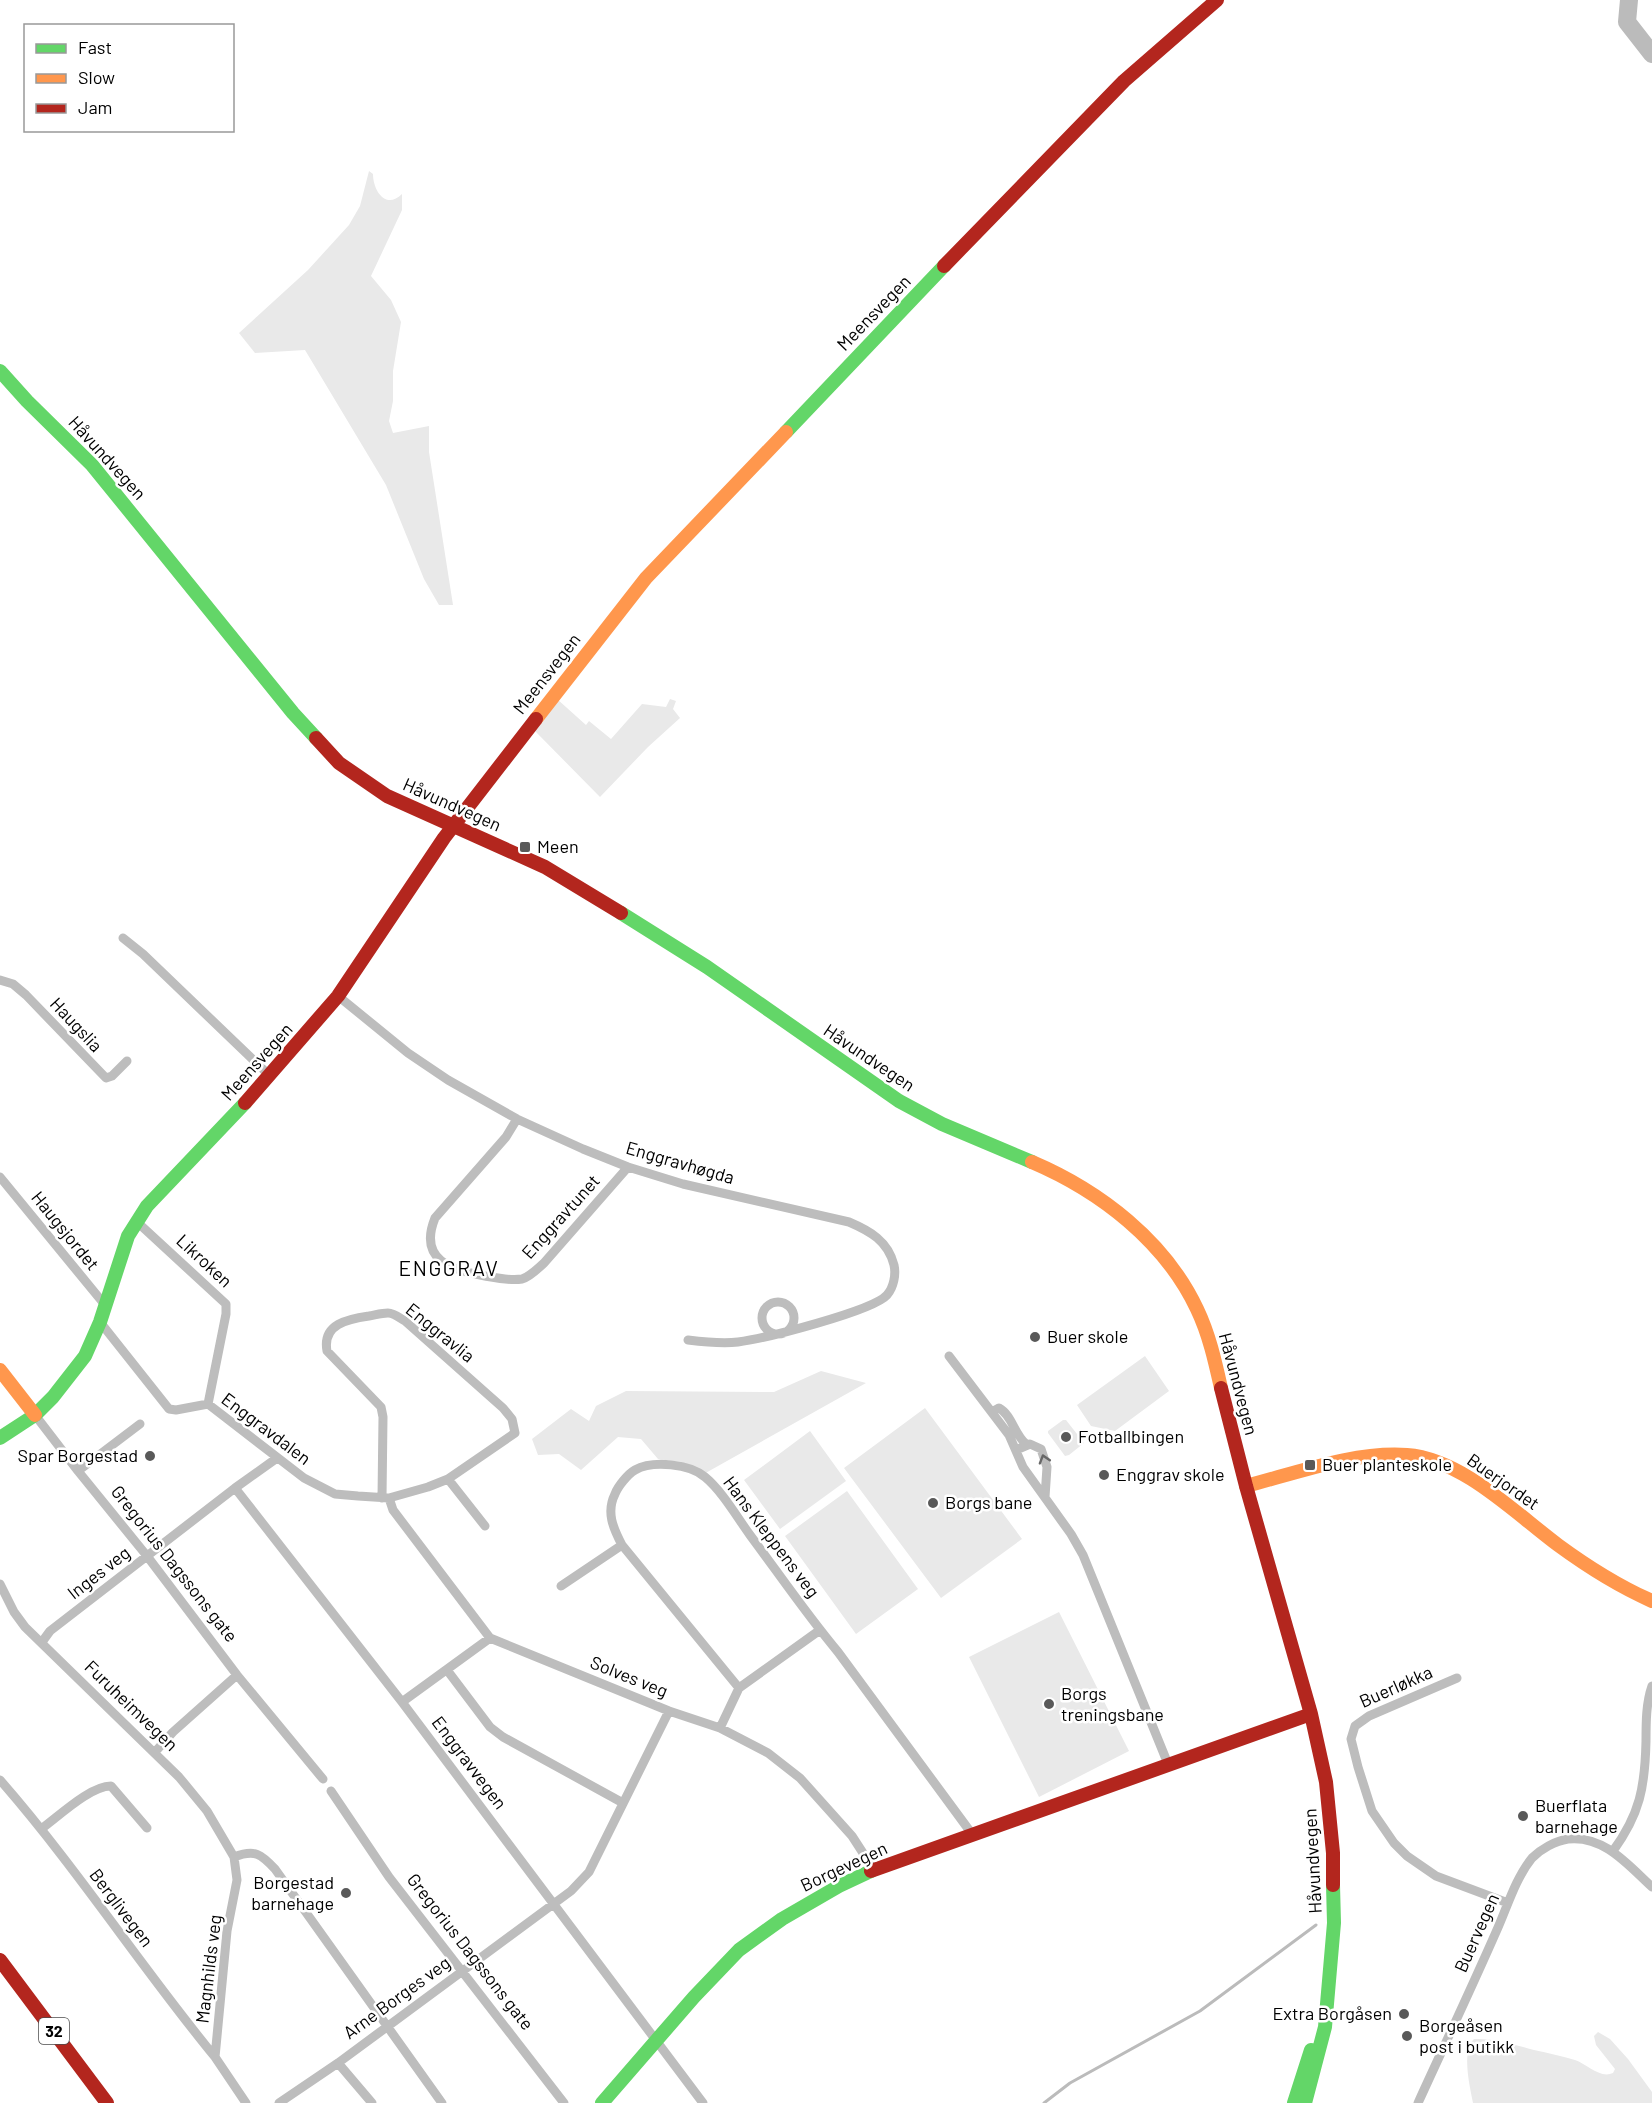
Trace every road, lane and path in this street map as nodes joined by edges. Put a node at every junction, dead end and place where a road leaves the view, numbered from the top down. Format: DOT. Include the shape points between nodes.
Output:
graph roads {
  1 [pos="1217,0"];
  2 [pos="0,371"];
  3 [pos="454,825"];
  4 [pos="123,938"];
  5 [pos="0,980"];
  6 [pos="338,996"];
  7 [pos="127,1061"];
  8 [pos="270,1076"];
  9 [pos="517,1119"];
  10 [pos="628,1167"];
  11 [pos="0,1177"];
  12 [pos="136,1221"];
  13 [pos="105,1305"];
  14 [pos="100,1322"];
  15 [pos="688,1340"];
  16 [pos="949,1356"];
  17 [pos="0,1370"];
  18 [pos="208,1404"];
  19 [pos="992,1412"];
  20 [pos="35,1415"];
  21 [pos="140,1424"];
  22 [pos="515,1433"];
  23 [pos="0,1438"];
  24 [pos="1026,1444"];
  25 [pos="1016,1450"];
  26 [pos="277,1458"];
  27 [pos="78,1471"];
  28 [pos="448,1479"];
  29 [pos="1246,1486"];
  30 [pos="235,1488"];
  31 [pos="1045,1497"];
  32 [pos="386,1498"];
  33 [pos="485,1526"];
  34 [pos="622,1545"];
  35 [pos="147,1556"];
  36 [pos="0,1584"];
  37 [pos="561,1586"];
  38 [pos="1652,1600"];
  39 [pos="820,1630"];
  40 [pos="490,1638"];
  41 [pos="42,1642"];
  42 [pos="447,1670"];
  43 [pos="237,1675"];
  44 [pos="1457,1678"];
  45 [pos="1652,1686"];
  46 [pos="739,1688"];
  47 [pos="402,1702"];
  48 [pos="669,1711"];
  49 [pos="1311,1714"];
  50 [pos="720,1728"];
  51 [pos="155,1752"];
  52 [pos="1168,1764"];
  53 [pos="323,1779"];
  54 [pos="0,1780"];
  55 [pos="331,1791"];
  56 [pos="623,1803"];
  57 [pos="147,1828"];
  58 [pos="41,1829"];
  59 [pos="972,1834"];
  60 [pos="1613,1851"];
  61 [pos="234,1857"];
  62 [pos="873,1870"];
  63 [pos="1652,1887"];
  64 [pos="554,1902"];
  65 [pos="1508,1904"];
  66 [pos="0,1960"];
  67 [pos="462,1971"];
  68 [pos="1327,1996"];
  69 [pos="388,2025"];
  70 [pos="656,2040"];
  71 [pos="215,2057"];
  72 [pos="338,2063"];
  73 [pos="107,2103"];
  74 [pos="246,2103"];
  75 [pos="279,2103"];
  76 [pos="372,2103"];
  77 [pos="442,2103"];
  78 [pos="564,2103"];
  79 [pos="602,2103"];
  80 [pos="704,2103"];
  81 [pos="1294,2103"];
  82 [pos="1305,2103"];
  83 [pos="1418,2103"];
  1 -- 3 [label="main road, Meensvegen" via="1124,81 646,578"];
  2 -- 3 [label="main road, Håvundvegen" via="92,465 327,751 381,792"];
  3 -- 6 [label="main road, Meensvegen"];
  3 -- 29 [label="main road, Håvundvegen" via="545,867 648,928 899,1101 1066,1178 1114,1208 1166,1258 1197,1309 1217,1368"];
  4 -- 8 [label="street"];
  5 -- 7 [label="street, Haugslia" via="13,984 26,995 106,1078"];
  6 -- 8 [label="main road, Meensvegen"];
  6 -- 9 [label="street, Enggravhøgda" via="425,1065"];
  8 -- 12 [label="main road, Meensvegen"];
  9 -- 10 [label="street, Enggravhøgda"];
  9 -- 10 [label="street, Enggravtunet" via="506,1137 435,1218 430,1233 435,1254 452,1269 498,1278 529,1276"];
  10 -- 15 [label="street, Enggravhøgda" via="683,1184 849,1222 881,1241 894,1268 895,1276 887,1294 868,1306 783,1333 735,1343"];
  11 -- 13 [label="street, Haugsjordet"];
  12 -- 13 [label="main road, Meensvegen"];
  12 -- 18 [label="street, Likroken" via="226,1304"];
  13 -- 14 [label="main road, Meensvegen"];
  14 -- 18 [label="street, Enggravdalen" via="169,1409"];
  14 -- 20 [label="main road, Meensvegen" via="76,1371"];
  16 -- 19 [label="street"];
  17 -- 20 [label="main road, Gregorius Dagssons gate"];
  18 -- 26 [label="street, Enggravdalen"];
  19 -- 24 [label="street" via="1002,1409"];
  19 -- 25 [label="street"];
  20 -- 23 [label="main road, Meensvegen"];
  20 -- 27 [label="street, Gregorius Dagssons gate"];
  21 -- 27 [label="street"];
  22 -- 28 [label="street, Enggravdalen"];
  22 -- 32 [label="street, Enggravlia" via="512,1419 503,1408 405,1321 388,1313 341,1323 327,1335 327,1351 381,1407"];
  24 -- 25 [label="street"];
  31 -- 24 [label="street, one-way" via="1044,1454 1037,1446"];
  25 -- 31 [label="street"];
  26 -- 30 [label="street"];
  26 -- 32 [label="street, Enggravdalen" via="334,1494"];
  27 -- 35 [label="street, Gregorius Dagssons gate"];
  28 -- 32 [label="street, Enggravdalen"];
  28 -- 33 [label="street"];
  29 -- 38 [label="main road, Buerjordet" via="1361,1457 1409,1455 1438,1461 1475,1481 1598,1574"];
  29 -- 49 [label="main road, Håvundvegen"];
  30 -- 35 [label="street, Inges veg"];
  30 -- 47 [label="street, Enggravvegen"];
  31 -- 52 [label="street" via="1091,1571"];
  32 -- 40 [label="street"];
  34 -- 37 [label="street"];
  34 -- 39 [label="street, Hans Kleppens veg" via="612,1527 610,1511 618,1487 635,1470 658,1464 694,1470 706,1477 733,1511"];
  34 -- 46 [label="street, Hans Kleppens veg"];
  35 -- 41 [label="street, Inges veg" via="50,1631"];
  35 -- 43 [label="street, Gregorius Dagssons gate"];
  36 -- 41 [label="street, Furuheimvegen" via="14,1612"];
  39 -- 46 [label="street"];
  39 -- 59 [label="street, Hans Kleppens veg"];
  40 -- 42 [label="street"];
  40 -- 48 [label="street, Solves veg"];
  41 -- 51 [label="street, Furuheimvegen"];
  42 -- 47 [label="street"];
  42 -- 56 [label="street" via="490,1727 503,1737"];
  43 -- 51 [label="street"];
  43 -- 53 [label="street, Gregorius Dagssons gate"];
  44 -- 65 [label="street, Buerløkka" via="1369,1716 1355,1726 1351,1739 1372,1811 1394,1843 1436,1876"];
  45 -- 60 [label="street" via="1640,1803 1630,1827"];
  46 -- 50 [label="street"];
  47 -- 64 [label="street, Enggravvegen"];
  48 -- 50 [label="street, Solves veg"];
  48 -- 56 [label="street, Arne Borges veg"];
  49 -- 52 [label="main road, Borgevegen"];
  49 -- 68 [label="main road, Håvundvegen" via="1326,1782 1334,1864 1334,1923"];
  50 -- 62 [label="street, Solves veg" via="768,1753 801,1778 852,1836"];
  51 -- 61 [label="street, Furuheimvegen" via="207,1811"];
  52 -- 59 [label="main road, Borgevegen"];
  54 -- 58 [label="street, Berglivegen"];
  55 -- 67 [label="street, Gregorius Dagssons gate" via="389,1877"];
  56 -- 64 [label="street, Arne Borges veg" via="589,1872"];
  57 -- 58 [label="street" via="111,1786 103,1786"];
  58 -- 71 [label="street, Berglivegen"];
  59 -- 62 [label="main road, Borgevegen"];
  60 -- 63 [label="street"];
  60 -- 65 [label="street, Buervegen" via="1584,1840 1567,1839 1550,1845 1526,1867"];
  61 -- 69 [label="street" via="262,1855 276,1869"];
  61 -- 71 [label="street, Magnhilds veg" via="237,1880 227,1931"];
  62 -- 70 [label="main road, Borgevegen" via="813,1900 739,1950"];
  64 -- 67 [label="street, Arne Borges veg"];
  64 -- 70 [label="street, Enggravvegen"];
  65 -- 83 [label="street, Buervegen"];
  66 -- 73 [label="main road, 32"];
  67 -- 69 [label="street, Arne Borges veg"];
  67 -- 78 [label="street, Gregorius Dagssons gate"];
  68 -- 81 [label="main road, Håvundvegen"];
  68 -- 82 [label="main road, Håvundvegen" via="1320,2051"];
  69 -- 72 [label="street, Arne Borges veg"];
  69 -- 77 [label="street"];
  70 -- 79 [label="main road, Borgevegen"];
  70 -- 80 [label="street, Enggravvegen"];
  71 -- 74 [label="street"];
  72 -- 75 [label="street, Arne Borges veg"];
  72 -- 76 [label="street"];
}
